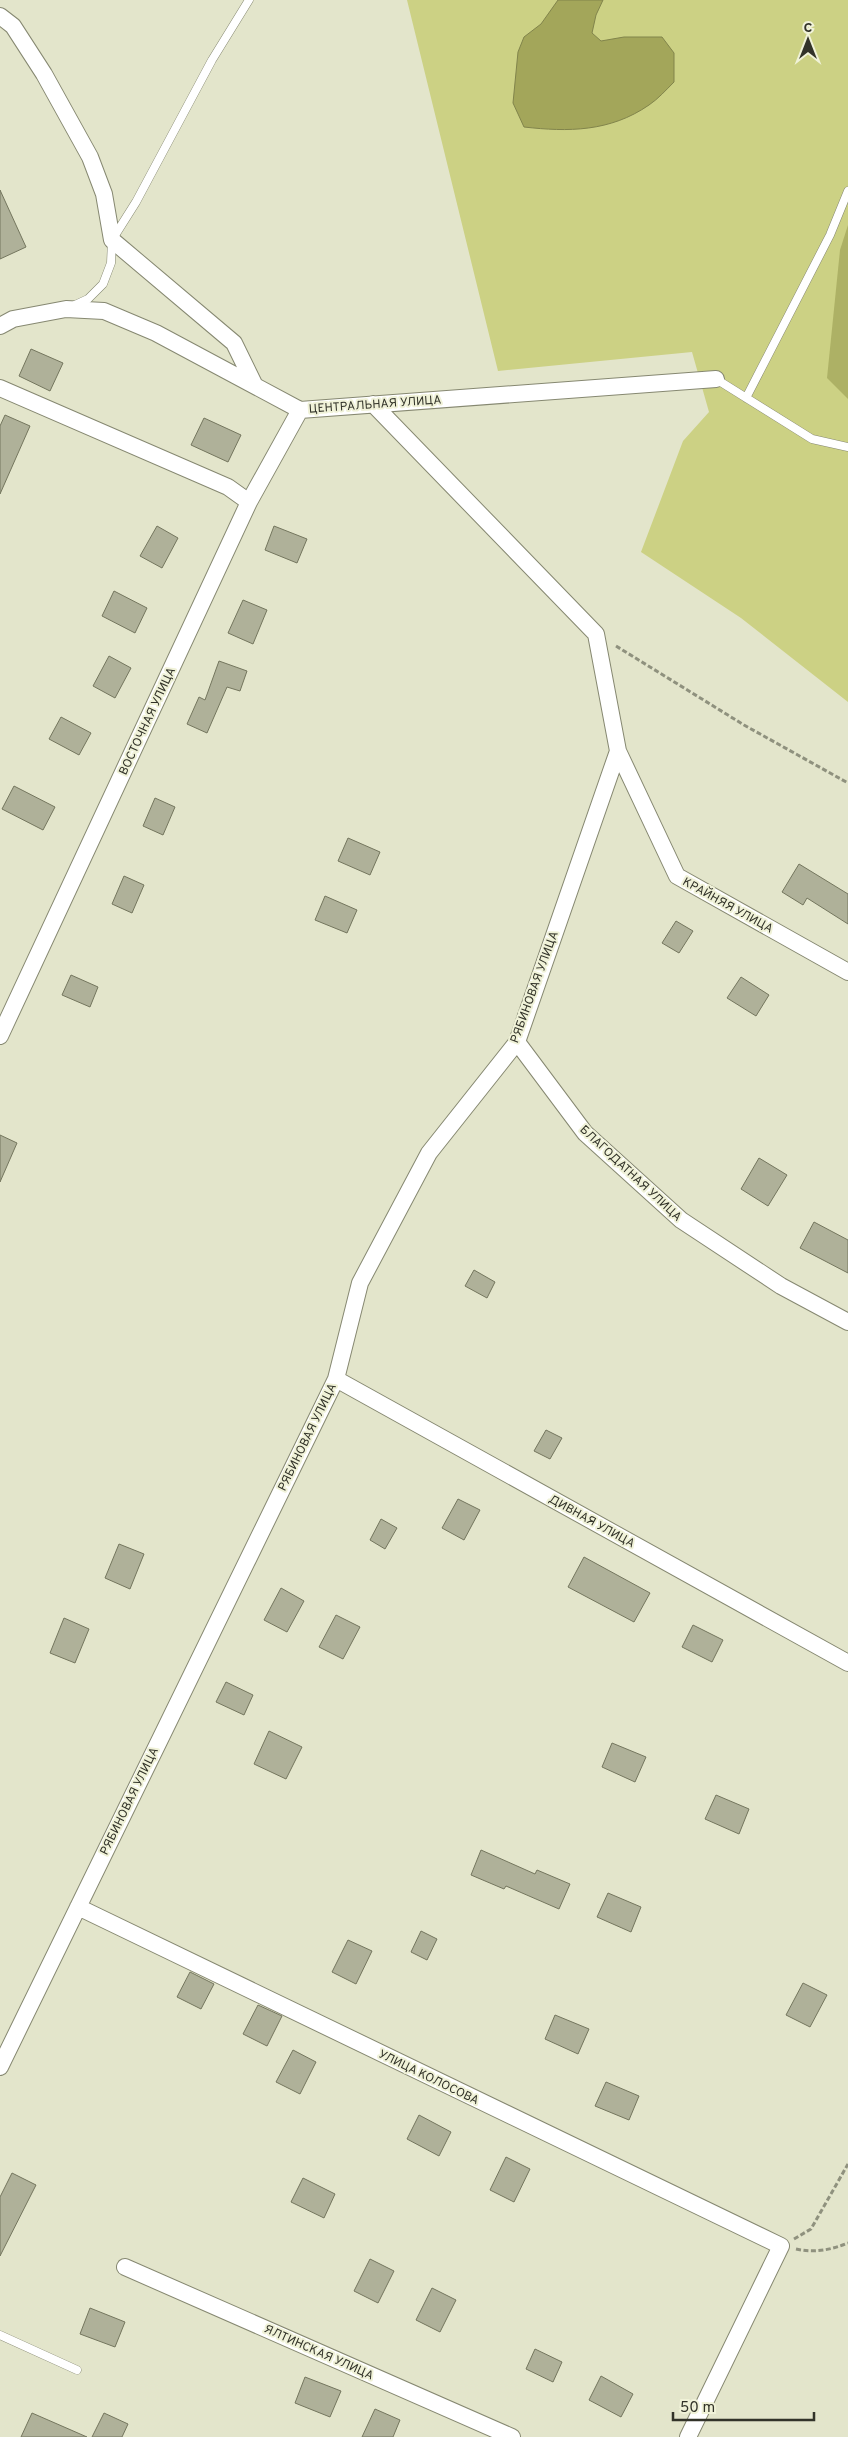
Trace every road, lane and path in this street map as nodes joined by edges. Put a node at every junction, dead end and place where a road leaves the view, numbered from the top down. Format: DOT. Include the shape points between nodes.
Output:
graph roads {
  1 [pos="249,0"];
  2 [pos="0,16"];
  3 [pos="848,191"];
  4 [pos="112,240"];
  5 [pos="66,309"];
  6 [pos="0,326"];
  7 [pos="716,379"];
  8 [pos="255,386"];
  9 [pos="0,388"];
  10 [pos="746,398"];
  11 [pos="373,404"];
  12 [pos="300,410"];
  13 [pos="848,447"];
  14 [pos="249,502"];
  15 [pos="596,634"];
  16 [pos="618,751"];
  17 [pos="848,783"];
  18 [pos="848,972"];
  19 [pos="0,1036"];
  20 [pos="516,1042"];
  21 [pos="848,1322"];
  22 [pos="336,1379"];
  23 [pos="848,1663"];
  24 [pos="78,1907"];
  25 [pos="0,2067"];
  26 [pos="848,2164"];
  27 [pos="848,2243"];
  28 [pos="780,2246"];
  29 [pos="125,2268"];
  30 [pos="0,2335"];
  31 [pos="77,2370"];
  32 [pos="512,2437"];
  33 [pos="688,2437"];
  1 -- 4 [label="lane"];
  2 -- 4 [label="street" via="14,26 90,157 104,194"];
  3 -- 10 [label="lane" via="830,235"];
  4 -- 5 [label="lane" via="110,263 103,284 88,299"];
  4 -- 8 [label="street" via="234,343"];
  5 -- 6 [label="street, ЦЕНТРАЛЬНАЯ УЛИЦА" via="13,319"];
  5 -- 8 [label="street, ЦЕНТРАЛЬНАЯ УЛИЦА" via="104,311 156,333"];
  7 -- 10 [label="lane"];
  7 -- 11 [label="street, ЦЕНТРАЛЬНАЯ УЛИЦА"];
  8 -- 12 [label="street, ЦЕНТРАЛЬНАЯ УЛИЦА"];
  9 -- 14 [label="street" via="228,488"];
  10 -- 13 [label="lane" via="812,439"];
  11 -- 12 [label="street, ЦЕНТРАЛЬНАЯ УЛИЦА"];
  11 -- 15 [label="street"];
  12 -- 14 [label="street, ВОСТОЧНАЯ УЛИЦА"];
  14 -- 19 [label="street, ВОСТОЧНАЯ УЛИЦА"];
  15 -- 16 [label="street, КРАЙНЯЯ УЛИЦА"];
  15 -- 17 [label="path" via="744,725"];
  16 -- 18 [label="street, КРАЙНЯЯ УЛИЦА" via="677,876"];
  16 -- 20 [label="street, РЯБИНОВАЯ УЛИЦА"];
  20 -- 21 [label="street, БЛАГОДАТНАЯ УЛИЦА" via="585,1133 681,1220 780,1286"];
  20 -- 22 [label="street, РЯБИНОВАЯ УЛИЦА" via="429,1153 360,1283"];
  22 -- 23 [label="street, ДИВНАЯ УЛИЦА"];
  22 -- 24 [label="street, РЯБИНОВАЯ УЛИЦА"];
  24 -- 25 [label="street, РЯБИНОВАЯ УЛИЦА"];
  24 -- 28 [label="street, УЛИЦА КОЛОСОВА"];
  26 -- 28 [label="path" via="811,2229"];
  27 -- 28 [label="path" via="836,2248 808,2251"];
  28 -- 33 [label="street"];
  29 -- 32 [label="street, ЯЛТИНСКАЯ УЛИЦА"];
  30 -- 31 [label="lane"];
}
